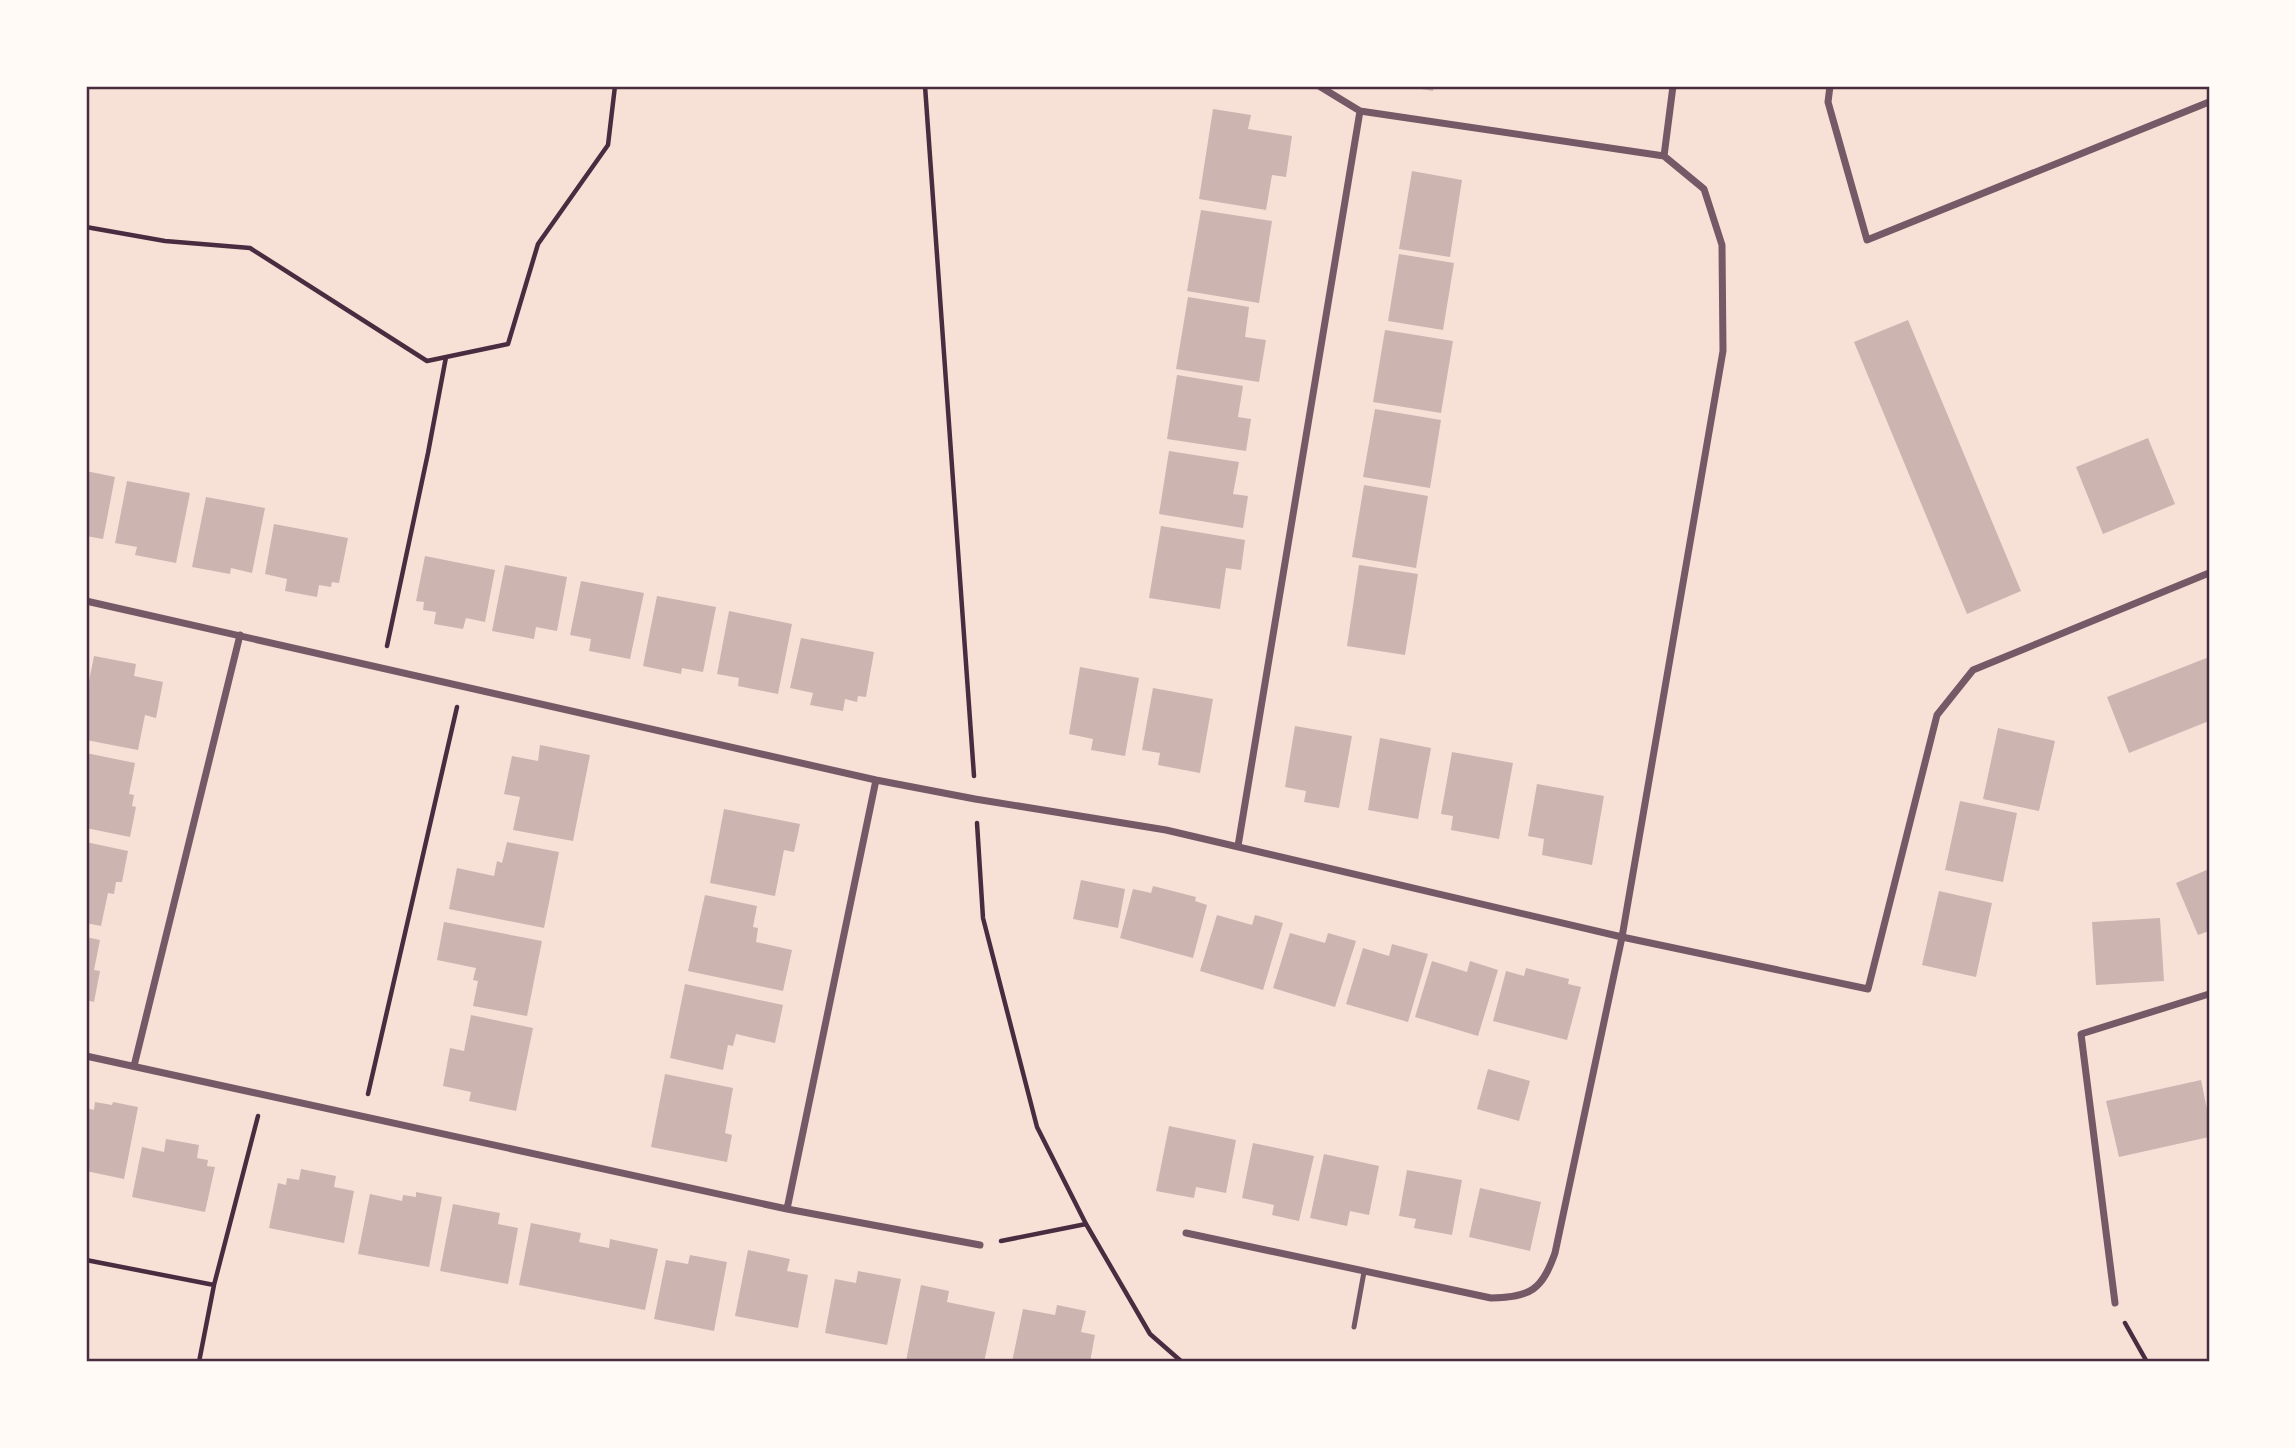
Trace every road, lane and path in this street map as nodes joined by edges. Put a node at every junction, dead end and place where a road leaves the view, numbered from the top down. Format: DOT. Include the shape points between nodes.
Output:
graph roads {
  1 [pos="615,86"];
  2 [pos="925,86"];
  3 [pos="1319,86"];
  4 [pos="1673,86"];
  5 [pos="1830,86"];
  6 [pos="2209,102"];
  7 [pos="1360,111"];
  8 [pos="1664,156"];
  9 [pos="86,227"];
  10 [pos="446,357"];
  11 [pos="2209,573"];
  12 [pos="86,601"];
  13 [pos="240,635"];
  14 [pos="383,668"];
  15 [pos="462,686"];
  16 [pos="876,780"];
  17 [pos="975,799"];
  18 [pos="1238,846"];
  19 [pos="1622,937"];
  20 [pos="2209,994"];
  21 [pos="86,1056"];
  22 [pos="134,1066"];
  23 [pos="263,1095"];
  24 [pos="363,1117"];
  25 [pos="787,1209"];
  26 [pos="1086,1224"];
  27 [pos="1186,1233"];
  28 [pos="980,1245"];
  29 [pos="86,1260"];
  30 [pos="1364,1272"];
  31 [pos="215,1285"];
  32 [pos="2115,1303"];
  33 [pos="1354,1327"];
  34 [pos="199,1362"];
  35 [pos="1182,1362"];
  36 [pos="2147,1362"];
  1 -- 10 [label="path" via="608,145 538,244 508,344"];
  2 -- 17 [label="path"];
  3 -- 7 [label="street"];
  4 -- 8 [label="street"];
  5 -- 6 [label="street" via="1828,102 1867,240"];
  7 -- 8 [label="street"];
  7 -- 18 [label="street"];
  8 -- 19 [label="street" via="1704,189 1722,245 1723,351"];
  9 -- 10 [label="path" via="164,241 250,248 427,361"];
  10 -- 14 [label="path"];
  11 -- 19 [label="street" via="1973,670 1937,715 1868,989"];
  12 -- 13 [label="street"];
  13 -- 14 [label="street"];
  13 -- 22 [label="street"];
  14 -- 15 [label="street"];
  15 -- 16 [label="street"];
  15 -- 24 [label="path"];
  16 -- 17 [label="street"];
  16 -- 25 [label="street"];
  17 -- 18 [label="street"];
  17 -- 26 [label="path" via="983,918 1037,1128"];
  18 -- 19 [label="street"];
  19 -- 30 [label="street" via="1547,1276 1533,1290 1513,1298 1491,1298"];
  20 -- 32 [label="street" via="2081,1034"];
  21 -- 22 [label="street"];
  22 -- 23 [label="street"];
  23 -- 24 [label="street"];
  23 -- 31 [label="path"];
  24 -- 25 [label="street"];
  25 -- 28 [label="street"];
  26 -- 28 [label="path"];
  26 -- 35 [label="path" via="1150,1334"];
  27 -- 30 [label="street"];
  29 -- 31 [label="path"];
  30 -- 33 [label="lane"];
  31 -- 34 [label="path"];
  32 -- 36 [label="path"];
}
